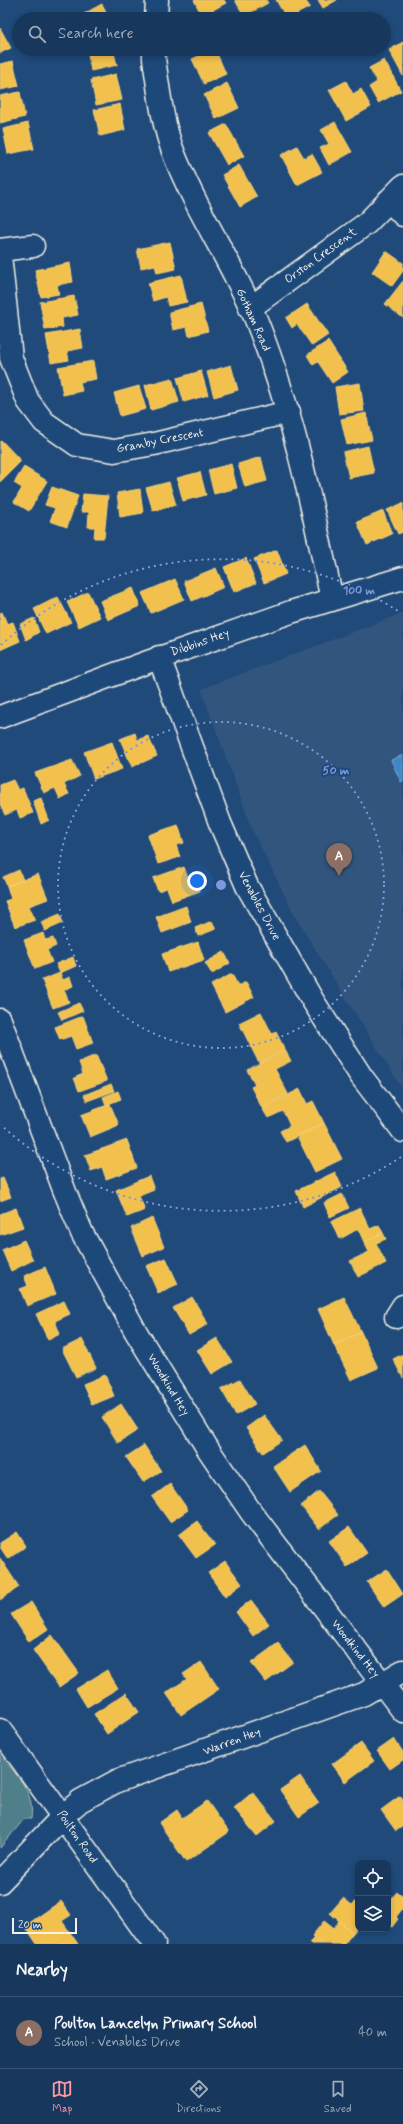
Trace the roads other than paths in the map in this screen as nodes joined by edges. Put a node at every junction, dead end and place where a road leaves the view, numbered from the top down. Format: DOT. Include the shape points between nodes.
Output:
graph roads {
  1 [pos="157,0"];
  2 [pos="156,12"];
  3 [pos="154,56"];
  4 [pos="398,200"];
  5 [pos="33,246"];
  6 [pos="0,250"];
  7 [pos="0,255"];
  8 [pos="250,308"];
  9 [pos="289,412"];
  10 [pos="403,578"];
  11 [pos="332,600"];
  12 [pos="159,657"];
  13 [pos="0,717"];
  14 [pos="0,1020"];
  15 [pos="403,1131"];
  16 [pos="403,1671"];
  17 [pos="382,1683"];
  18 [pos="403,1711"];
  19 [pos="0,1730"];
  20 [pos="63,1816"];
  21 [pos="0,1882"];
  22 [pos="154,1944"];
  1 -- 2 [label="street"];
  3 -- 8 [label="street, Gotham Road" via="164,124 174,154 209,230"];
  4 -- 8 [label="street, Orston Crescent"];
  5 -- 6 [label="street"];
  7 -- 9 [label="street, Granby Crescent" via="11,358 28,401 44,422 77,445 114,451"];
  8 -- 9 [label="street, Gotham Road"];
  9 -- 11 [label="street, Gotham Road" via="307,479"];
  10 -- 11 [label="street, Dibbins Hey"];
  11 -- 12 [label="street, Dibbins Hey"];
  12 -- 13 [label="street, Dibbins Hey"];
  12 -- 15 [label="street, Venables Drive" via="220,823 247,886 317,1008 360,1076"];
  14 -- 17 [label="street, Woodkind Hey" via="64,1192 82,1233 136,1332 250,1512"];
  16 -- 17 [label="street, Warren Hey"];
  17 -- 18 [label="street, Woodkind Hey"];
  17 -- 20 [label="street, Warren Hey" via="364,1694 117,1781 80,1801"];
  19 -- 20 [label="street, Poulton Road"];
  20 -- 21 [label="street, Warren Hey"];
  20 -- 22 [label="street, Poulton Road"];
}
